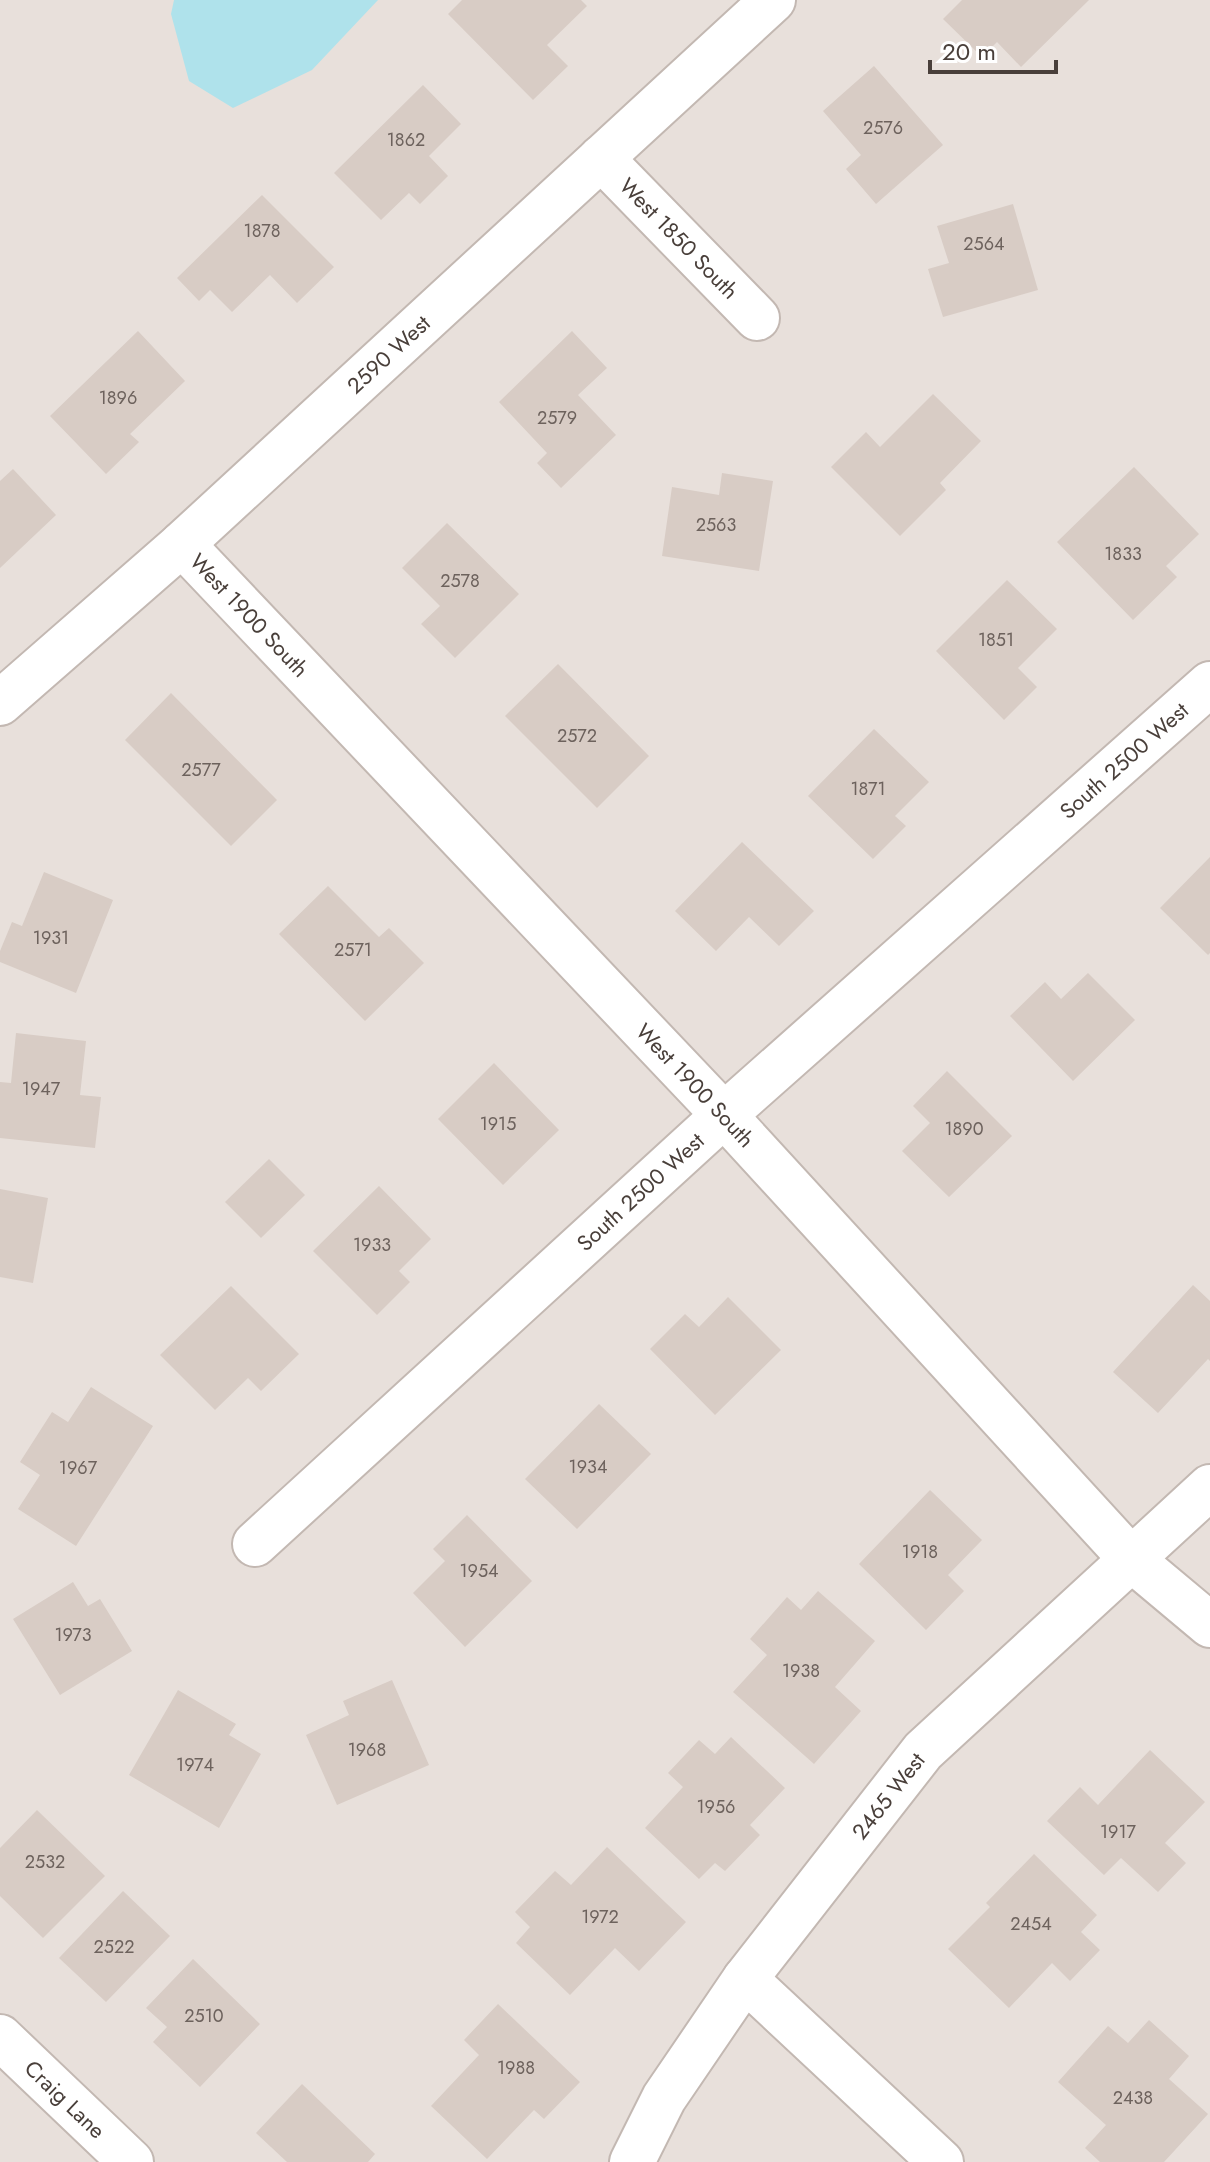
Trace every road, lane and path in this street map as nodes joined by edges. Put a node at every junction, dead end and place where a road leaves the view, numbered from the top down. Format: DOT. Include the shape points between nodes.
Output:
graph roads {
  1 [pos="773,0"];
  2 [pos="601,158"];
  3 [pos="757,318"];
  4 [pos="182,544"];
  5 [pos="1210,684"];
  6 [pos="0,703"];
  7 [pos="724,1115"];
  8 [pos="1210,1487"];
  9 [pos="255,1544"];
  10 [pos="1130,1558"];
  11 [pos="1210,1625"];
  12 [pos="745,1979"];
  13 [pos="0,2037"];
  14 [pos="131,2162"];
  15 [pos="632,2162"];
  16 [pos="941,2162"];
  1 -- 2 [label="street, 2590 West"];
  2 -- 3 [label="street, West 1850 South"];
  2 -- 4 [label="street, 2590 West"];
  4 -- 6 [label="street, 2590 West"];
  4 -- 7 [label="street, West 1900 South"];
  5 -- 7 [label="street, South 2500 West"];
  7 -- 9 [label="street, South 2500 West"];
  7 -- 10 [label="street, West 1900 South"];
  8 -- 10 [label="street, 2465 West"];
  10 -- 11 [label="street, West 1900 South"];
  10 -- 12 [label="street, 2465 West" via="923,1751"];
  12 -- 15 [label="street, 2465 West" via="664,2098"];
  12 -- 16 [label="street"];
  13 -- 14 [label="street, Craig Lane"];
}
